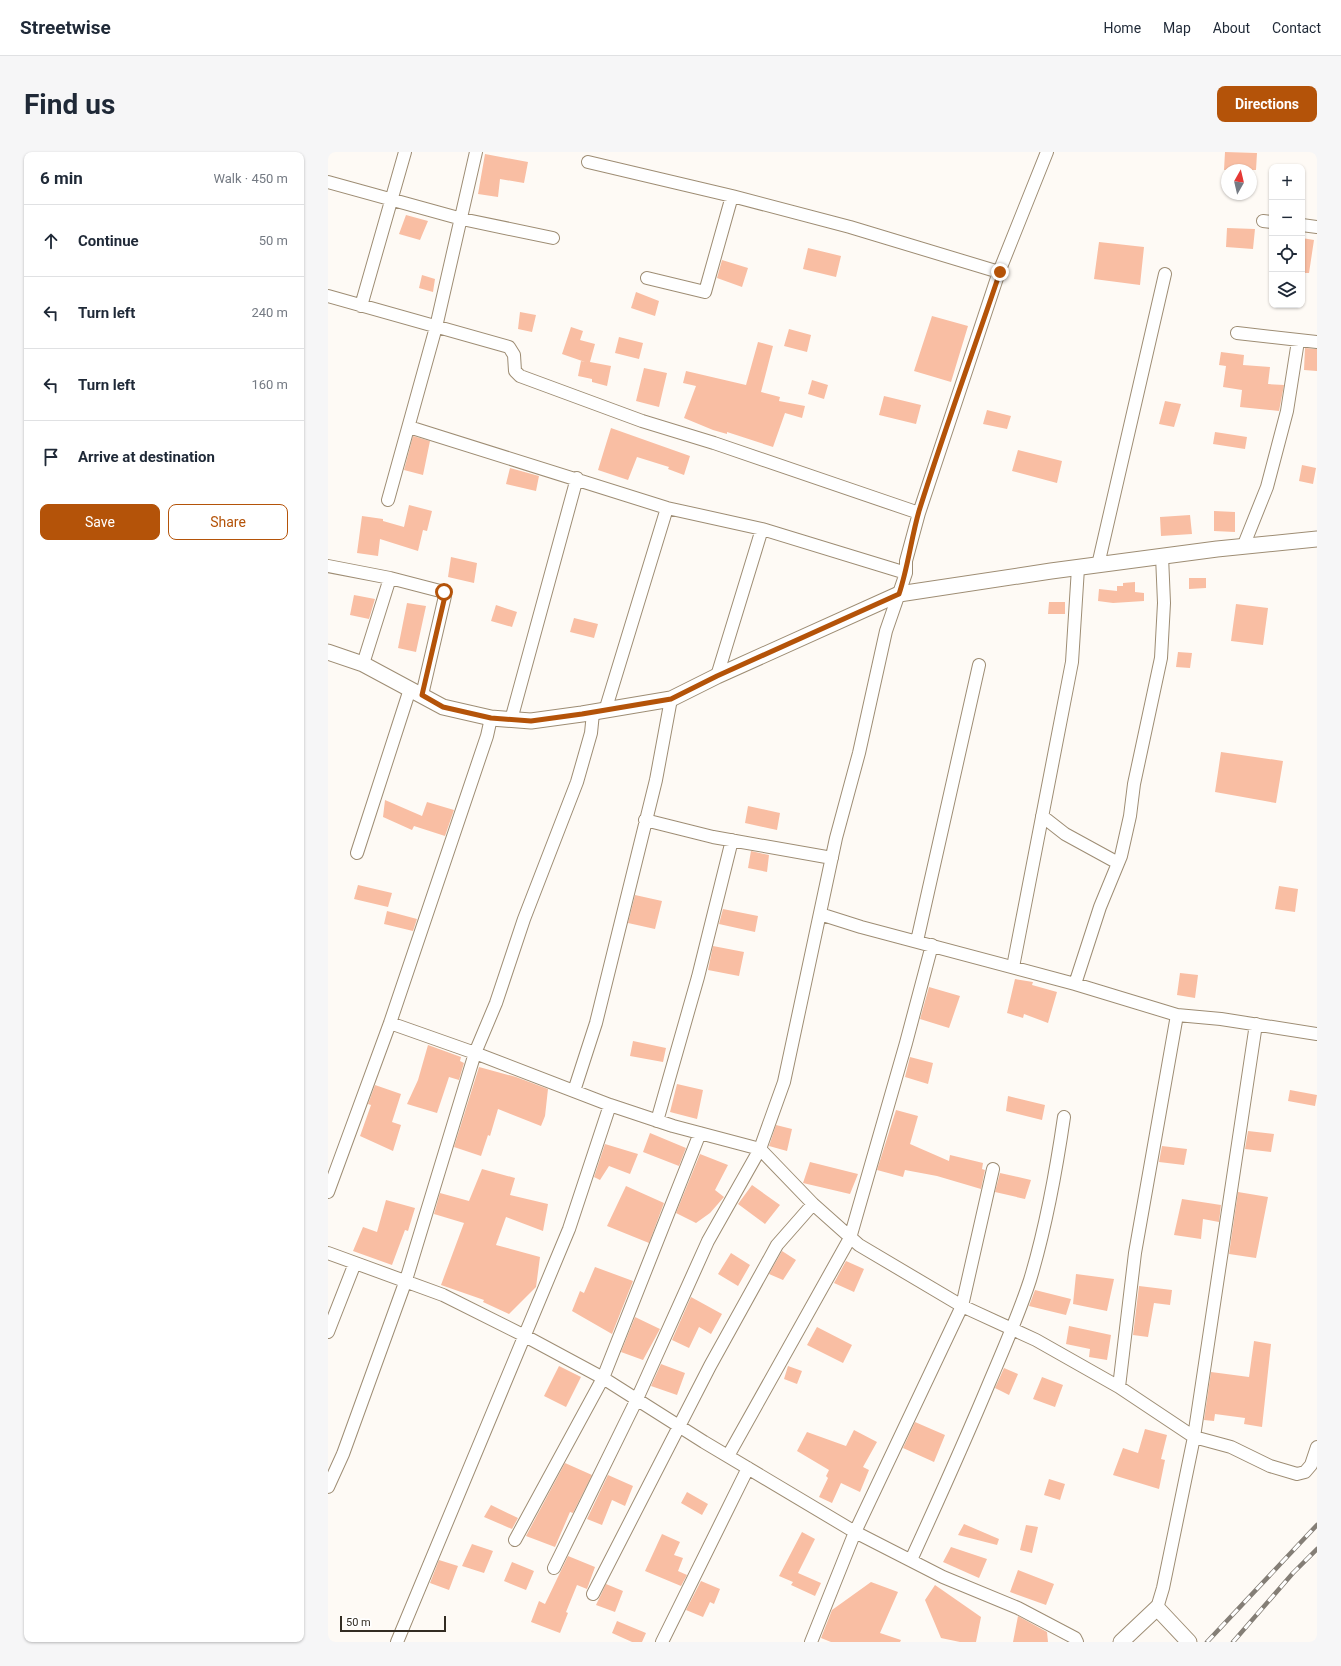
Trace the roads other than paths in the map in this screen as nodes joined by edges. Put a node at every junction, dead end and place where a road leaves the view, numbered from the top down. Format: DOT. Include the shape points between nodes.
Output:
graph roads {
  1 [pos="405,152"];
  2 [pos="476,152"];
  3 [pos="1047,152"];
  4 [pos="588,162"];
  5 [pos="328,182"];
  6 [pos="732,196"];
  7 [pos="391,199"];
  8 [pos="462,219"];
  9 [pos="1305,225"];
  10 [pos="1317,227"];
  11 [pos="553,238"];
  12 [pos="1000,272"];
  13 [pos="1165,274"];
  14 [pos="647,278"];
  15 [pos="328,296"];
  16 [pos="361,306"];
  17 [pos="436,327"];
  18 [pos="1237,333"];
  19 [pos="1298,341"];
  20 [pos="1317,342"];
  21 [pos="409,427"];
  22 [pos="577,478"];
  23 [pos="388,500"];
  24 [pos="667,508"];
  25 [pos="919,513"];
  26 [pos="762,529"];
  27 [pos="1317,539"];
  28 [pos="1243,547"];
  29 [pos="1162,556"];
  30 [pos="1098,565"];
  31 [pos="328,566"];
  32 [pos="1078,568"];
  33 [pos="906,573"];
  34 [pos="390,578"];
  35 [pos="899,594"];
  36 [pos="328,652"];
  37 [pos="363,664"];
  38 [pos="978,665"];
  39 [pos="717,676"];
  40 [pos="416,692"];
  41 [pos="671,699"];
  42 [pos="599,712"];
  43 [pos="491,718"];
  44 [pos="511,720"];
  45 [pos="1042,816"];
  46 [pos="646,820"];
  47 [pos="732,840"];
  48 [pos="357,853"];
  49 [pos="832,858"];
  50 [pos="1118,863"];
  51 [pos="820,914"];
  52 [pos="917,941"];
  53 [pos="932,945"];
  54 [pos="1013,968"];
  55 [pos="1075,984"];
  56 [pos="1177,1015"];
  57 [pos="390,1023"];
  58 [pos="1256,1024"];
  59 [pos="1317,1034"];
  60 [pos="476,1053"];
  61 [pos="574,1092"];
  62 [pos="610,1105"];
  63 [pos="1064,1117"];
  64 [pos="657,1121"];
  65 [pos="700,1133"];
  66 [pos="760,1149"];
  67 [pos="993,1169"];
  68 [pos="328,1192"];
  69 [pos="813,1204"];
  70 [pos="850,1238"];
  71 [pos="328,1253"];
  72 [pos="355,1263"];
  73 [pos="406,1280"];
  74 [pos="962,1306"];
  75 [pos="1012,1330"];
  76 [pos="328,1332"];
  77 [pos="525,1336"];
  78 [pos="603,1378"];
  79 [pos="1119,1388"];
  80 [pos="637,1399"];
  81 [pos="678,1426"];
  82 [pos="1194,1437"];
  83 [pos="1317,1447"];
  84 [pos="728,1456"];
  85 [pos="748,1468"];
  86 [pos="328,1486"];
  87 [pos="855,1532"];
  88 [pos="515,1540"];
  89 [pos="911,1560"];
  90 [pos="554,1568"];
  91 [pos="593,1594"];
  92 [pos="1157,1608"];
  93 [pos="397,1642"];
  94 [pos="662,1642"];
  95 [pos="811,1642"];
  96 [pos="1077,1642"];
  97 [pos="1121,1642"];
  98 [pos="1189,1642"];
  1 -- 7 [label="street"];
  2 -- 8 [label="street"];
  3 -- 12 [label="street"];
  4 -- 6 [label="street"];
  5 -- 7 [label="street"];
  6 -- 12 [label="street" via="850,227"];
  6 -- 14 [label="street" via="705,292"];
  7 -- 8 [label="street"];
  7 -- 16 [label="street"];
  8 -- 11 [label="street"];
  8 -- 17 [label="street"];
  9 -- 10 [label="street"];
  12 -- 25 [label="street"];
  13 -- 30 [label="street"];
  15 -- 16 [label="street"];
  16 -- 17 [label="street"];
  17 -- 21 [label="street"];
  17 -- 25 [label="street" via="509,347 514,355 515,371 520,376 575,397"];
  18 -- 19 [label="street"];
  19 -- 20 [label="street"];
  19 -- 28 [label="street" via="1287,411 1267,487"];
  21 -- 22 [label="street"];
  21 -- 23 [label="street"];
  22 -- 24 [label="street"];
  22 -- 44 [label="street"];
  24 -- 26 [label="street"];
  24 -- 42 [label="street"];
  25 -- 33 [label="street" via="906,561"];
  26 -- 33 [label="street"];
  26 -- 39 [label="street"];
  27 -- 28 [label="street"];
  28 -- 29 [label="street"];
  29 -- 30 [label="street"];
  29 -- 50 [label="street" via="1164,603 1161,658"];
  30 -- 32 [label="street"];
  31 -- 34 [label="street"];
  32 -- 35 [label="street"];
  32 -- 45 [label="street" via="1072,662"];
  33 -- 35 [label="street"];
  34 -- 37 [label="street"];
  34 -- 40 [label="street" via="441,590 445,594"];
  35 -- 39 [label="street"];
  35 -- 49 [label="street" via="886,631"];
  36 -- 37 [label="street"];
  37 -- 40 [label="street"];
  38 -- 52 [label="street"];
  39 -- 41 [label="street"];
  40 -- 43 [label="street" via="443,707"];
  40 -- 48 [label="street"];
  41 -- 42 [label="street"];
  41 -- 46 [label="street"];
  42 -- 44 [label="street" via="531,721"];
  42 -- 60 [label="street" via="577,782"];
  43 -- 44 [label="street"];
  43 -- 57 [label="street" via="485,744"];
  45 -- 50 [label="street" via="1065,834"];
  45 -- 54 [label="street"];
  46 -- 47 [label="street"];
  46 -- 61 [label="street" via="596,1023"];
  47 -- 49 [label="street"];
  47 -- 64 [label="street" via="698,978"];
  49 -- 51 [label="street"];
  50 -- 55 [label="street" via="1100,907"];
  51 -- 52 [label="street"];
  51 -- 66 [label="street" via="784,1082"];
  52 -- 53 [label="street"];
  53 -- 54 [label="street"];
  53 -- 70 [label="street"];
  54 -- 55 [label="street"];
  55 -- 56 [label="street"];
  56 -- 58 [label="street"];
  56 -- 79 [label="street" via="1135,1253"];
  57 -- 60 [label="street"];
  57 -- 68 [label="street"];
  58 -- 59 [label="street"];
  58 -- 82 [label="street"];
  60 -- 61 [label="street"];
  60 -- 73 [label="street"];
  61 -- 62 [label="street"];
  62 -- 64 [label="street"];
  62 -- 77 [label="street" via="569,1230"];
  63 -- 75 [label="street" via="1042,1237 1030,1281"];
  64 -- 65 [label="street"];
  65 -- 66 [label="street"];
  65 -- 78 [label="street"];
  66 -- 69 [label="street"];
  66 -- 80 [label="street" via="708,1241"];
  67 -- 74 [label="street"];
  69 -- 70 [label="street"];
  69 -- 81 [label="street" via="777,1245"];
  70 -- 74 [label="street"];
  70 -- 84 [label="street"];
  71 -- 72 [label="street"];
  72 -- 73 [label="street"];
  72 -- 76 [label="street"];
  73 -- 77 [label="street" via="443,1295"];
  73 -- 86 [label="street" via="343,1454"];
  74 -- 75 [label="street"];
  74 -- 87 [label="street"];
  75 -- 79 [label="street" via="1036,1340"];
  75 -- 89 [label="street"];
  77 -- 78 [label="street"];
  77 -- 93 [label="street"];
  78 -- 80 [label="street"];
  78 -- 88 [label="street"];
  79 -- 82 [label="street"];
  80 -- 81 [label="street"];
  80 -- 90 [label="street"];
  81 -- 84 [label="street"];
  81 -- 91 [label="street"];
  82 -- 83 [label="street" via="1231,1447 1270,1466 1298,1474 1305,1472 1311,1465"];
  82 -- 92 [label="street"];
  84 -- 85 [label="street"];
  85 -- 87 [label="street"];
  85 -- 94 [label="street"];
  87 -- 89 [label="street"];
  87 -- 95 [label="street"];
  89 -- 96 [label="street" via="943,1577 1018,1608 1075,1638"];
  92 -- 97 [label="street"];
  92 -- 98 [label="street"];
}
